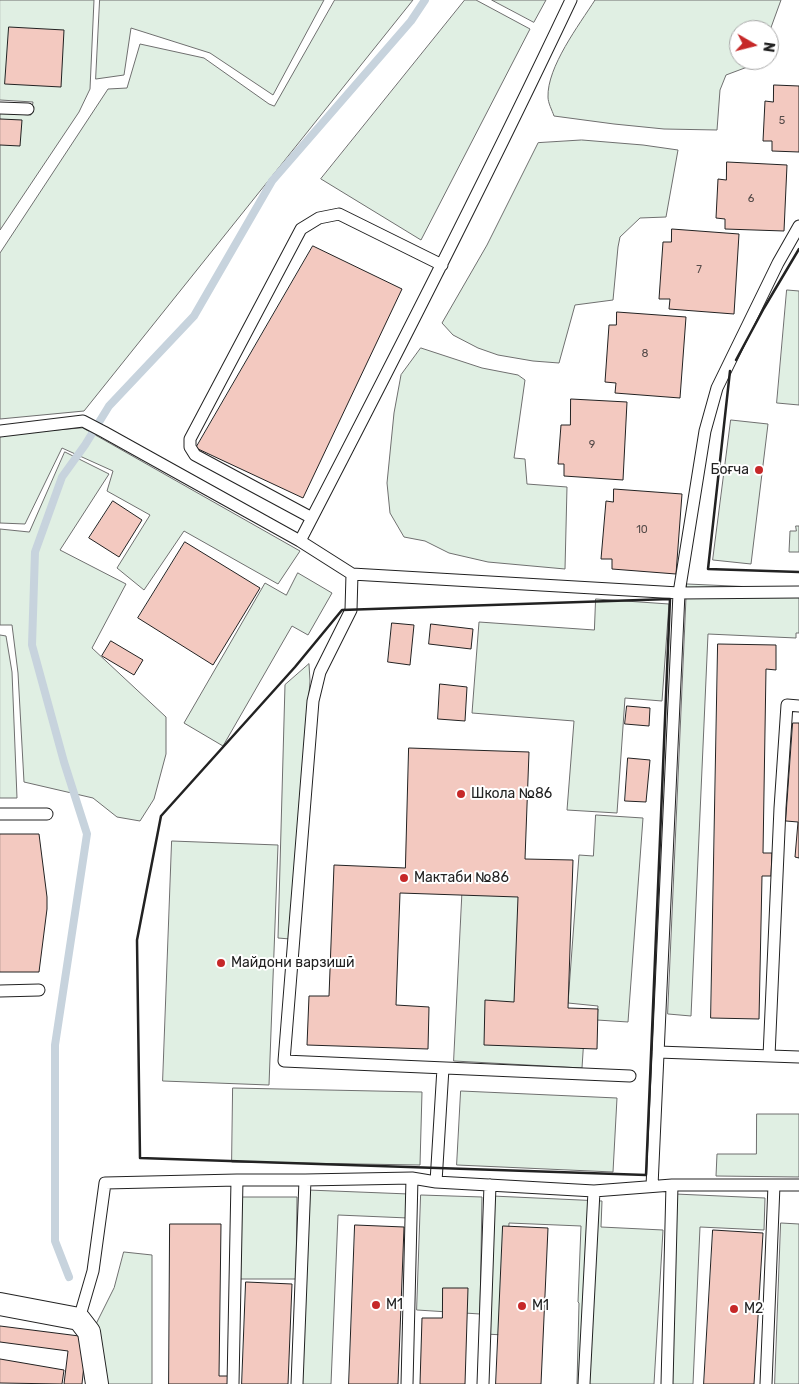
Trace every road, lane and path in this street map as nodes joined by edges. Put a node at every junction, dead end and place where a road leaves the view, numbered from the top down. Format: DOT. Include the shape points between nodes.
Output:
graph roads {
  1 [pos="571,0"];
  2 [pos="0,108"];
  3 [pos="28,109"];
  4 [pos="799,226"];
  5 [pos="442,265"];
  6 [pos="0,431"];
  7 [pos="312,518"];
  8 [pos="300,541"];
  9 [pos="352,574"];
  10 [pos="799,592"];
  11 [pos="679,593"];
  12 [pos="799,706"];
  13 [pos="0,814"];
  14 [pos="47,814"];
  15 [pos="39,990"];
  16 [pos="0,991"];
  17 [pos="658,1052"];
  18 [pos="769,1056"];
  19 [pos="799,1057"];
  20 [pos="444,1068"];
  21 [pos="630,1076"];
  22 [pos="412,1178"];
  23 [pos="237,1180"];
  24 [pos="305,1180"];
  25 [pos="436,1182"];
  26 [pos="490,1185"];
  27 [pos="672,1185"];
  28 [pos="774,1185"];
  29 [pos="652,1186"];
  30 [pos="799,1186"];
  31 [pos="594,1191"];
  32 [pos="0,1304"];
  33 [pos="79,1319"];
  34 [pos="97,1384"];
  35 [pos="234,1384"];
  36 [pos="297,1384"];
  37 [pos="407,1384"];
  38 [pos="483,1384"];
  39 [pos="584,1384"];
  40 [pos="667,1384"];
  41 [pos="766,1384"];
  1 -- 5 [label="lane"];
  2 -- 3 [label="lane"];
  4 -- 11 [label="lane" via="717,388 705,431"];
  5 -- 7 [label="lane"];
  5 -- 7 [label="lane" via="339,214 319,218 301,229 190,439 195,455"];
  6 -- 8 [label="lane" via="83,421"];
  7 -- 8 [label="lane"];
  8 -- 9 [label="lane"];
  9 -- 11 [label="lane"];
  9 -- 20 [label="lane" via="351,610 320,672 313,701 284,1061"];
  10 -- 11 [label="lane"];
  11 -- 17 [label="lane"];
  12 -- 18 [label="lane" via="787,705"];
  13 -- 14 [label="lane"];
  15 -- 16 [label="lane"];
  17 -- 18 [label="lane"];
  17 -- 29 [label="lane"];
  18 -- 19 [label="lane"];
  20 -- 21 [label="lane"];
  20 -- 25 [label="lane"];
  22 -- 24 [label="lane"];
  22 -- 25 [label="lane"];
  22 -- 37 [label="lane"];
  23 -- 24 [label="lane"];
  23 -- 33 [label="lane" via="105,1183 93,1271"];
  23 -- 35 [label="lane"];
  24 -- 36 [label="lane"];
  25 -- 26 [label="lane"];
  26 -- 31 [label="lane"];
  26 -- 38 [label="lane"];
  27 -- 28 [label="lane"];
  27 -- 29 [label="lane"];
  27 -- 40 [label="lane"];
  28 -- 30 [label="lane"];
  28 -- 41 [label="lane"];
  29 -- 31 [label="lane"];
  31 -- 39 [label="lane"];
  32 -- 33 [label="street"];
  33 -- 34 [label="street" via="89,1332"];
}
